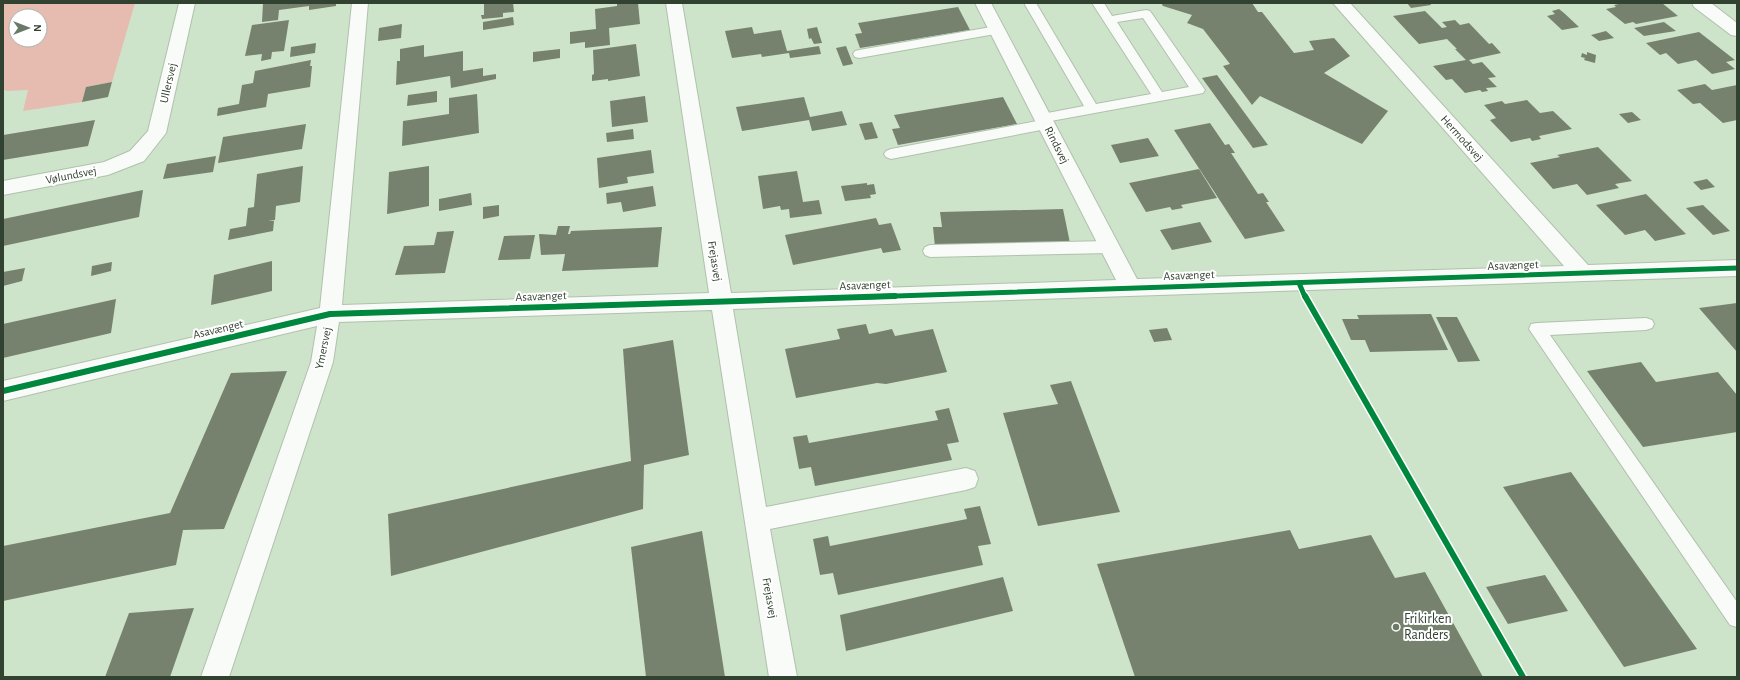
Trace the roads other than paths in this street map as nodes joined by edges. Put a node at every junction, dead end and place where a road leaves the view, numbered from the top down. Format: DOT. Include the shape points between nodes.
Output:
graph roads {
  1 [pos="187,3"];
  2 [pos="360,3"];
  3 [pos="674,3"];
  4 [pos="983,3"];
  5 [pos="1030,3"];
  6 [pos="1098,3"];
  7 [pos="1341,3"];
  8 [pos="1700,3"];
  9 [pos="1109,20"];
  10 [pos="997,30"];
  11 [pos="1737,32"];
  12 [pos="859,54"];
  13 [pos="1159,97"];
  14 [pos="1092,109"];
  15 [pos="1044,121"];
  16 [pos="891,154"];
  17 [pos="137,156"];
  18 [pos="3,188"];
  19 [pos="1110,246"];
  20 [pos="930,251"];
  21 [pos="1737,268"];
  22 [pos="1583,273"];
  23 [pos="1131,288"];
  24 [pos="722,301"];
  25 [pos="330,314"];
  26 [pos="1646,324"];
  27 [pos="3,391"];
  28 [pos="966,479"];
  29 [pos="756,520"];
  30 [pos="1737,618"];
  31 [pos="215,677"];
  32 [pos="783,677"];
  1 -- 17 [label="street, Ullersvej" via="156,133"];
  2 -- 25 [label="street, Ymersvej"];
  3 -- 24 [label="street, Frejasvej"];
  4 -- 10 [label="street, Rindsvej"];
  5 -- 14 [label="lane"];
  6 -- 9 [label="lane"];
  7 -- 22 [label="street, Hermodsvej"];
  8 -- 11 [label="street"];
  9 -- 13 [label="lane"];
  9 -- 13 [label="lane" via="1146,14 1198,90"];
  10 -- 12 [label="lane"];
  10 -- 15 [label="street, Rindsvej"];
  13 -- 14 [label="lane"];
  14 -- 15 [label="lane"];
  15 -- 16 [label="lane"];
  15 -- 19 [label="street, Rindsvej"];
  17 -- 18 [label="street, Vølundsvej" via="108,168"];
  19 -- 20 [label="lane"];
  19 -- 23 [label="street, Rindsvej"];
  21 -- 22 [label="street, Asavænget"];
  22 -- 23 [label="street, Asavænget"];
  23 -- 24 [label="street, Asavænget"];
  24 -- 25 [label="street, Asavænget"];
  24 -- 29 [label="street, Frejasvej"];
  25 -- 27 [label="street, Asavænget"];
  25 -- 31 [label="street, Ymersvej" via="322,362"];
  26 -- 30 [label="lane" via="1537,329"];
  28 -- 29 [label="street"];
  29 -- 32 [label="street, Frejasvej"];
}
